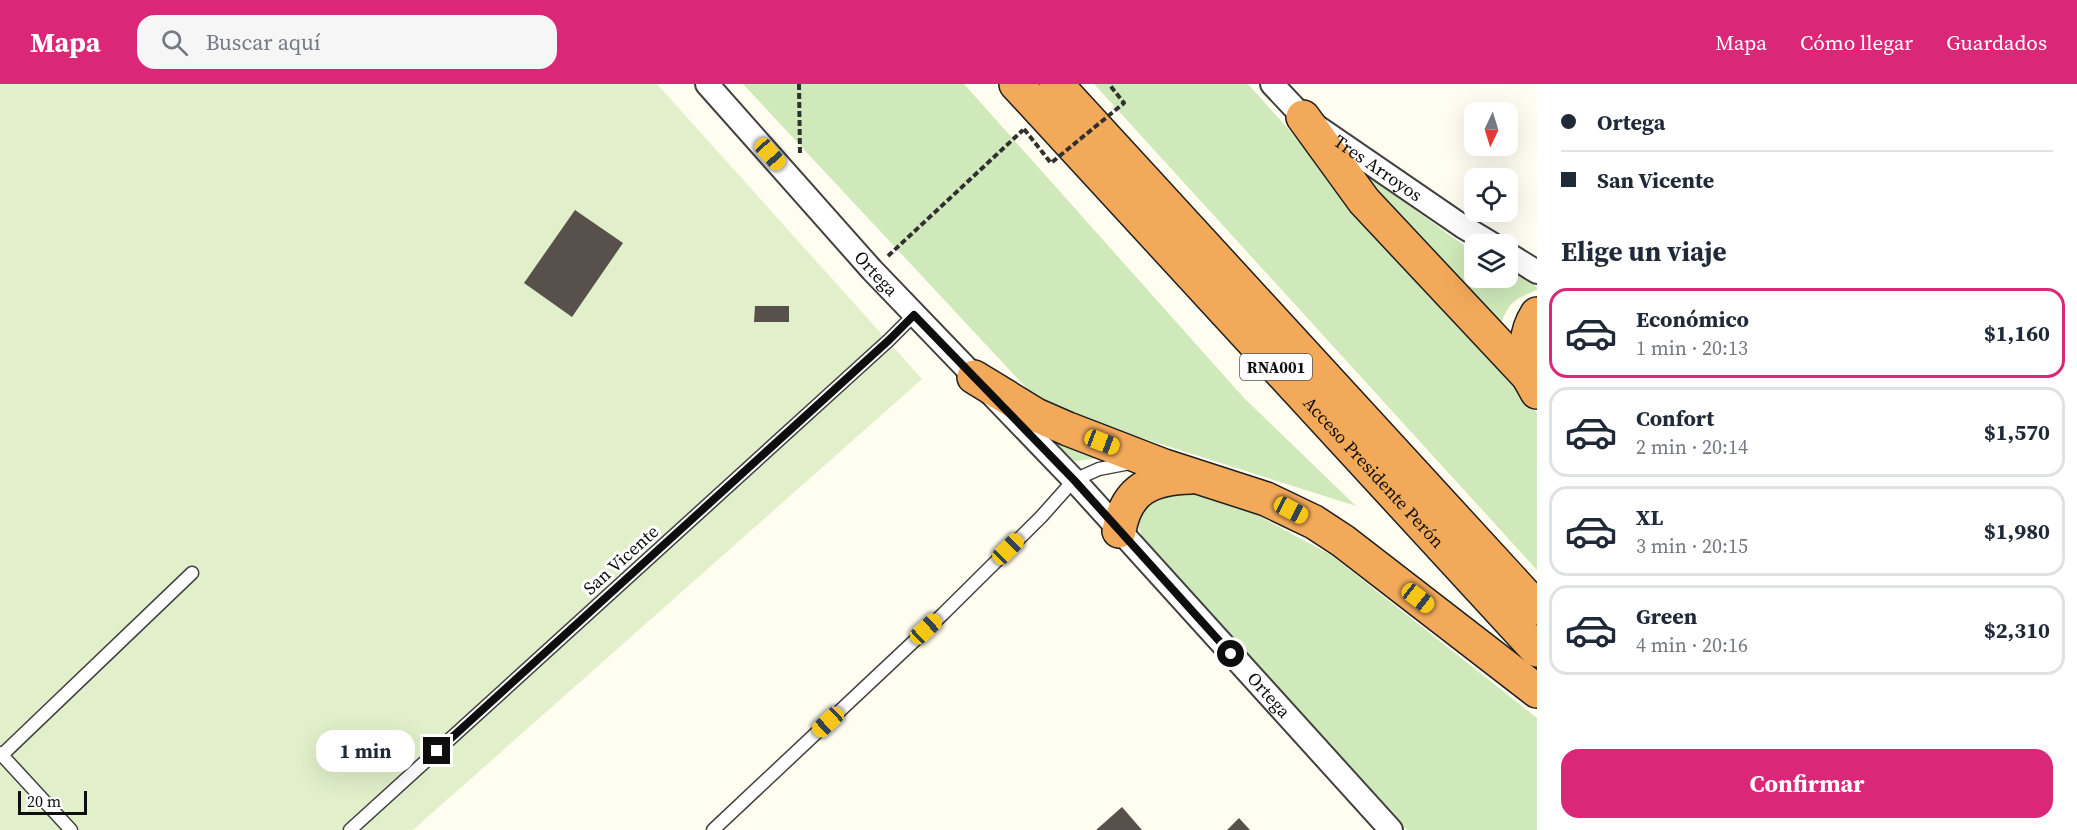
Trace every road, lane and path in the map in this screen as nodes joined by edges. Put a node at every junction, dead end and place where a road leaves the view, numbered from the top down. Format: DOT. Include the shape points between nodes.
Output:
graph roads {
  1 [pos="707,84"];
  2 [pos="799,84"];
  3 [pos="1016,84"];
  4 [pos="1056,84"];
  5 [pos="1109,84"];
  6 [pos="1272,84"];
  7 [pos="1303,117"];
  8 [pos="801,188"];
  9 [pos="1475,234"];
  10 [pos="1518,260"];
  11 [pos="872,270"];
  12 [pos="1537,272"];
  13 [pos="1537,314"];
  14 [pos="914,315"];
  15 [pos="974,377"];
  16 [pos="1532,384"];
  17 [pos="1164,466"];
  18 [pos="1196,477"];
  19 [pos="1074,480"];
  20 [pos="1119,531"];
  21 [pos="192,573"];
  22 [pos="1537,608"];
  23 [pos="1537,650"];
  24 [pos="1537,691"];
  25 [pos="1,754"];
  26 [pos="71,830"];
  27 [pos="350,830"];
  28 [pos="713,830"];
  29 [pos="1391,830"];
  1 -- 8 [label="street, Ortega"];
  2 -- 8 [label="path"];
  3 -- 23 [label="highway, Acceso Presidente Perón / RNA001"];
  4 -- 22 [label="highway, Acceso Presidente Perón / RNA001"];
  5 -- 11 [label="path, bridge" via="1124,103 1051,163 1024,129"];
  6 -- 7 [label="street, Tres Arroyos"];
  7 -- 9 [label="street, Tres Arroyos"];
  7 -- 16 [label="highway" via="1364,201"];
  8 -- 11 [label="street, Ortega"];
  10 -- 12 [label="street"];
  11 -- 14 [label="street, Ortega"];
  13 -- 16 [label="highway" via="1530,325 1526,348"];
  14 -- 15 [label="street, Ortega"];
  14 -- 27 [label="lane, San Vicente"];
  15 -- 17 [label="highway" via="1036,415"];
  15 -- 19 [label="street, Ortega"];
  17 -- 18 [label="highway"];
  17 -- 19 [label="lane" via="1117,464"];
  18 -- 20 [label="highway" via="1167,478 1145,486 1126,506"];
  18 -- 24 [label="highway" via="1266,499 1324,528"];
  19 -- 20 [label="street, Ortega"];
  19 -- 28 [label="lane" via="951,606"];
  20 -- 29 [label="street, Ortega"];
  21 -- 25 [label="lane"];
  25 -- 26 [label="lane"];
}
